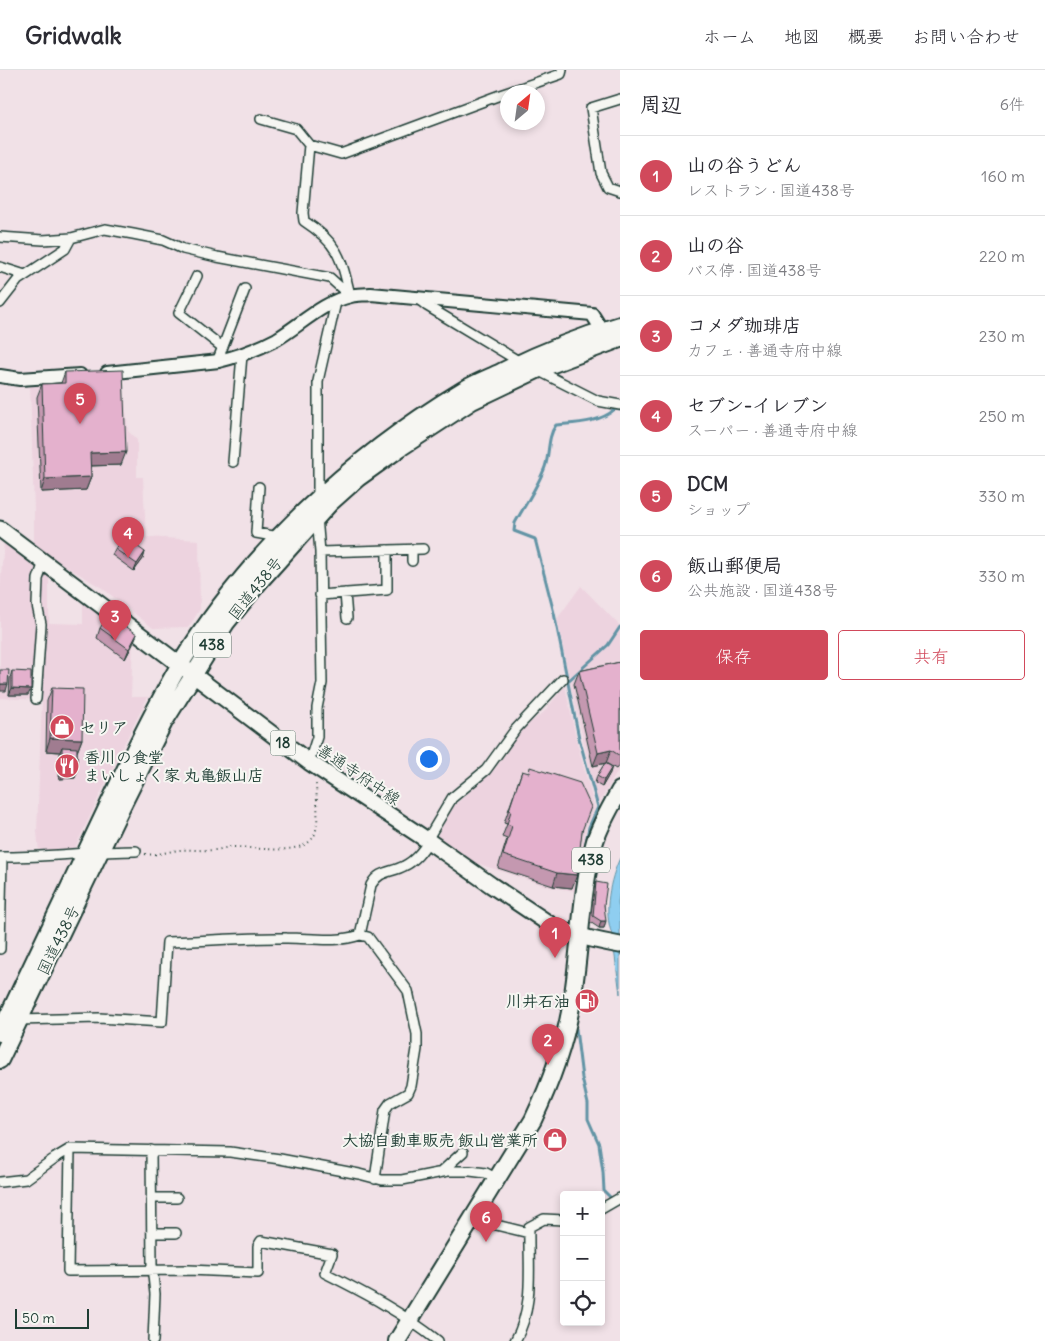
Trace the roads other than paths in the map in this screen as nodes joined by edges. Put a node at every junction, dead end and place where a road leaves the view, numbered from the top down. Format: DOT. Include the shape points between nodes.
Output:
graph roads {
  1 [pos="562,70"];
  2 [pos="620,99"];
  3 [pos="261,119"];
  4 [pos="309,145"];
  5 [pos="620,191"];
  6 [pos="0,237"];
  7 [pos="71,238"];
  8 [pos="0,267"];
  9 [pos="25,275"];
  10 [pos="197,276"];
  11 [pos="246,289"];
  12 [pos="350,296"];
  13 [pos="2,298"];
  14 [pos="417,298"];
  15 [pos="336,302"];
  16 [pos="620,325"];
  17 [pos="609,338"];
  18 [pos="222,347"];
  19 [pos="242,356"];
  20 [pos="216,362"];
  21 [pos="520,362"];
  22 [pos="537,370"];
  23 [pos="0,376"];
  24 [pos="620,405"];
  25 [pos="233,462"];
  26 [pos="259,488"];
  27 [pos="318,499"];
  28 [pos="317,516"];
  29 [pos="0,529"];
  30 [pos="279,537"];
  31 [pos="412,549"];
  32 [pos="423,549"];
  33 [pos="386,550"];
  34 [pos="320,552"];
  35 [pos="412,561"];
  36 [pos="44,562"];
  37 [pos="345,594"];
  38 [pos="320,596"];
  39 [pos="347,618"];
  40 [pos="180,666"];
  41 [pos="193,676"];
  42 [pos="563,679"];
  43 [pos="36,700"];
  44 [pos="312,764"];
  45 [pos="620,790"];
  46 [pos="428,841"];
  47 [pos="94,851"];
  48 [pos="136,851"];
  49 [pos="1,857"];
  50 [pos="1,895"];
  51 [pos="360,935"];
  52 [pos="580,936"];
  53 [pos="613,944"];
  54 [pos="0,947"];
  55 [pos="6,1024"];
  56 [pos="0,1060"];
  57 [pos="70,1149"];
  58 [pos="151,1150"];
  59 [pos="463,1152"];
  60 [pos="440,1173"];
  61 [pos="497,1178"];
  62 [pos="375,1179"];
  63 [pos="0,1182"];
  64 [pos="152,1198"];
  65 [pos="177,1198"];
  66 [pos="620,1198"];
  67 [pos="605,1207"];
  68 [pos="472,1219"];
  69 [pos="560,1220"];
  70 [pos="152,1233"];
  71 [pos="176,1233"];
  72 [pos="529,1233"];
  73 [pos="152,1270"];
  74 [pos="410,1320"];
  75 [pos="153,1341"];
  76 [pos="397,1341"];
  77 [pos="438,1341"];
  78 [pos="516,1341"];
  1 -- 4 [label="street" via="561,74 341,154"];
  2 -- 5 [label="street" via="591,108 601,173 608,187"];
  3 -- 4 [label="street" via="296,129"];
  4 -- 12 [label="street" via="304,220 321,232 336,250"];
  6 -- 7 [label="street"];
  7 -- 9 [label="street" via="65,249"];
  7 -- 12 [label="street" via="105,229 134,234 217,257 330,278"];
  8 -- 9 [label="street"];
  9 -- 13 [label="street"];
  10 -- 18 [label="street" via="179,313"];
  11 -- 18 [label="street"];
  12 -- 14 [label="street" via="370,294"];
  12 -- 15 [label="street"];
  14 -- 17 [label="street" via="592,314"];
  14 -- 21 [label="street"];
  15 -- 19 [label="street"];
  15 -- 27 [label="street" via="318,381"];
  16 -- 17 [label="highway, 国道438号 / 438"];
  17 -- 21 [label="highway, 国道438号 / 438"];
  17 -- 22 [label="highway, 国道438号 / 438"];
  18 -- 20 [label="street"];
  19 -- 20 [label="street"];
  19 -- 25 [label="street"];
  20 -- 23 [label="street" via="54,377 20,379"];
  21 -- 27 [label="highway, 国道438号 / 438" via="465,389 392,436"];
  22 -- 24 [label="street" via="598,402"];
  22 -- 28 [label="highway, 国道438号 / 438" via="472,401 400,448 358,478"];
  26 -- 30 [label="street" via="256,533"];
  27 -- 28 [label="street"];
  27 -- 30 [label="highway, 国道438号 / 438"];
  28 -- 34 [label="street"];
  28 -- 41 [label="highway, 国道438号 / 438" via="260,580 226,624"];
  29 -- 36 [label="main road, 善通寺府中線 / 18"];
  30 -- 40 [label="highway, 国道438号 / 438" via="212,617"];
  31 -- 32 [label="street"];
  31 -- 33 [label="street"];
  31 -- 35 [label="street"];
  33 -- 34 [label="street"];
  33 -- 37 [label="street" via="387,590"];
  34 -- 38 [label="street"];
  36 -- 40 [label="main road, 善通寺府中線 / 18"];
  36 -- 43 [label="street" via="38,579 37,604 41,624"];
  37 -- 38 [label="street"];
  37 -- 39 [label="street"];
  38 -- 44 [label="street" via="322,683"];
  40 -- 41 [label="main road, 善通寺府中線 / 18"];
  40 -- 47 [label="highway, 国道438号 / 438" via="135,749"];
  41 -- 44 [label="main road, 善通寺府中線 / 18"];
  41 -- 47 [label="highway, 国道438号 / 438"];
  42 -- 46 [label="street" via="515,730 486,770 452,798"];
  44 -- 46 [label="main road, 善通寺府中線 / 18"];
  45 -- 52 [label="highway, 438" via="595,841"];
  46 -- 51 [label="street" via="412,861 375,877"];
  46 -- 52 [label="main road, 善通寺府中線 / 18" via="554,927"];
  47 -- 48 [label="street"];
  47 -- 49 [label="street" via="41,857"];
  47 -- 55 [label="highway, 国道438号 / 438"];
  49 -- 50 [label="street"];
  50 -- 54 [label="street"];
  51 -- 55 [label="street" via="348,939 167,942 162,1022 99,1018"];
  51 -- 62 [label="street" via="368,937 408,992 417,1034 408,1093 390,1103 385,1110"];
  52 -- 53 [label="main road, 善通寺府中線 / 18"];
  52 -- 61 [label="highway, 438" via="567,1028 557,1063 533,1120"];
  55 -- 56 [label="highway, 国道438号 / 438"];
  57 -- 58 [label="street"];
  57 -- 63 [label="street" via="26,1180"];
  57 -- 73 [label="street" via="68,1270"];
  58 -- 62 [label="street" via="255,1154"];
  58 -- 64 [label="street"];
  59 -- 60 [label="street"];
  60 -- 61 [label="street" via="470,1171"];
  60 -- 62 [label="street" via="402,1180"];
  61 -- 68 [label="highway, 438"];
  64 -- 65 [label="street"];
  64 -- 70 [label="street"];
  66 -- 67 [label="street"];
  68 -- 72 [label="street"];
  68 -- 74 [label="highway, 438"];
  69 -- 72 [label="street" via="544,1219 529,1227"];
  70 -- 71 [label="street"];
  70 -- 73 [label="street"];
  72 -- 78 [label="street" via="528,1309"];
  73 -- 74 [label="street" via="258,1274 261,1240 286,1244 332,1254 325,1273 376,1298"];
  73 -- 75 [label="street" via="155,1294"];
  74 -- 76 [label="highway, 438"];
  74 -- 77 [label="street"];
}
